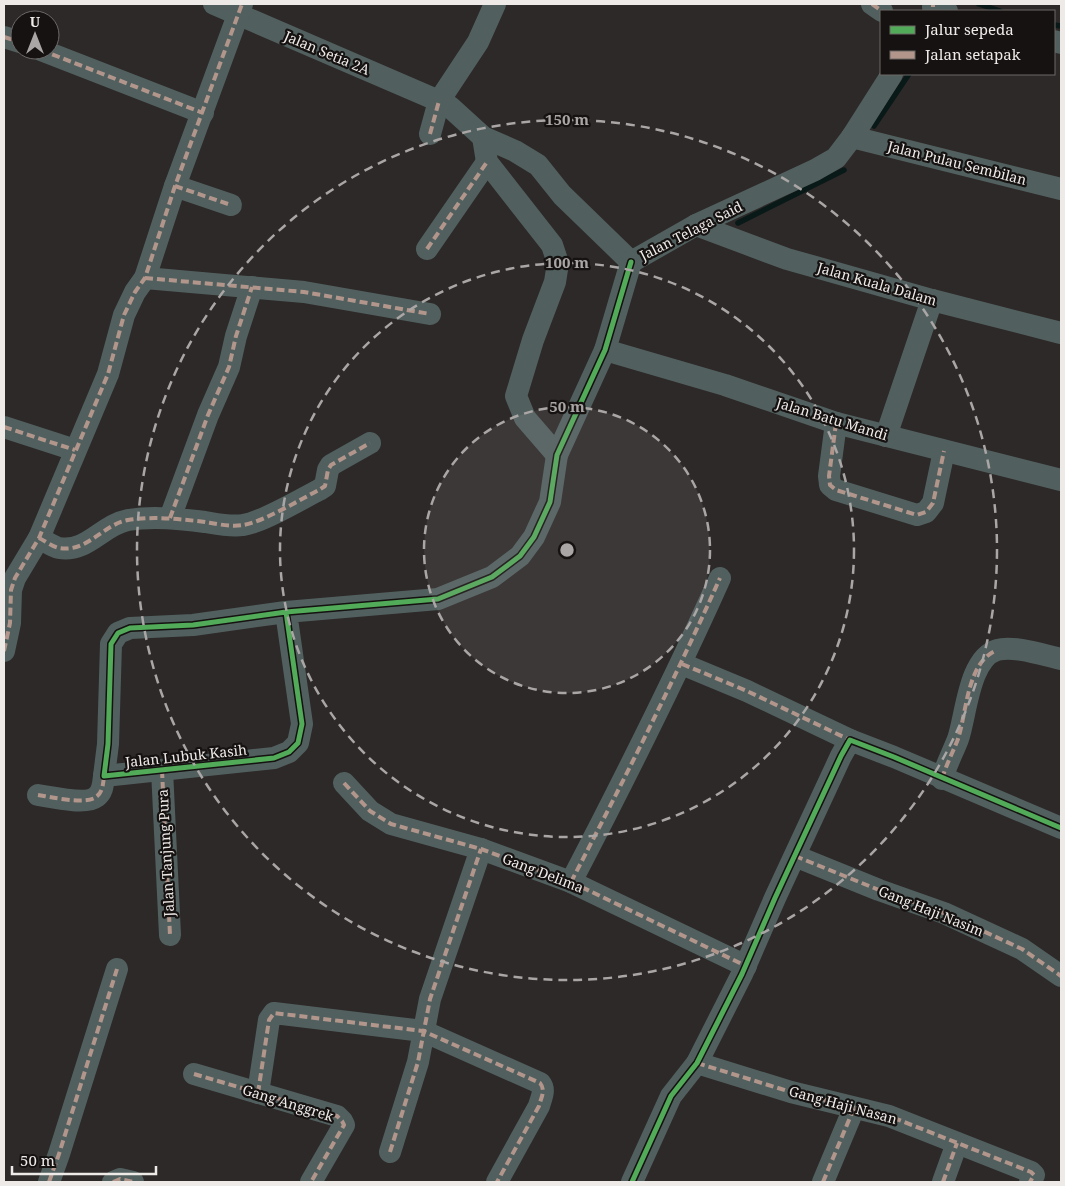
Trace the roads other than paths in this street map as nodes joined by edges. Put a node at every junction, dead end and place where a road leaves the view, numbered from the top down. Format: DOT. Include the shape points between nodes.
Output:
graph roads {
  1 [pos="214,4"];
  2 [pos="495,4"];
  3 [pos="240,9"];
  4 [pos="60,57"];
  5 [pos="891,75"];
  6 [pos="439,101"];
  7 [pos="203,113"];
  8 [pos="430,134"];
  9 [pos="484,137"];
  10 [pos="852,137"];
  11 [pos="487,162"];
  12 [pos="175,186"];
  13 [pos="1061,189"];
  14 [pos="231,205"];
  15 [pos="696,225"];
  16 [pos="427,249"];
  17 [pos="631,262"];
  18 [pos="145,278"];
  19 [pos="252,287"];
  20 [pos="932,300"];
  21 [pos="430,314"];
  22 [pos="1061,333"];
  23 [pos="605,350"];
  24 [pos="836,422"];
  25 [pos="4,428"];
  26 [pos="886,436"];
  27 [pos="370,443"];
  28 [pos="75,450"];
  29 [pos="944,451"];
  30 [pos="557,454"];
  31 [pos="1061,480"];
  32 [pos="170,518"];
  33 [pos="39,538"];
  34 [pos="720,578"];
  35 [pos="286,612"];
  36 [pos="4,651"];
  37 [pos="1061,659"];
  38 [pos="682,664"];
  39 [pos="850,740"];
  40 [pos="162,770"];
  41 [pos="104,776"];
  42 [pos="942,778"];
  43 [pos="344,783"];
  44 [pos="38,795"];
  45 [pos="1061,828"];
  46 [pos="481,849"];
  47 [pos="795,856"];
  48 [pos="571,882"];
  49 [pos="170,935"];
  50 [pos="746,966"];
  51 [pos="117,969"];
  52 [pos="1061,976"];
  53 [pos="423,1031"];
  54 [pos="697,1063"];
  55 [pos="194,1074"];
  56 [pos="258,1093"];
  57 [pos="854,1108"];
  58 [pos="957,1143"];
  59 [pos="390,1152"];
  60 [pos="49,1182"];
  61 [pos="113,1182"];
  62 [pos="133,1182"];
  63 [pos="311,1182"];
  64 [pos="497,1182"];
  65 [pos="632,1182"];
  66 [pos="823,1182"];
  67 [pos="943,1182"];
  68 [pos="1030,1182"];
  1 -- 3 [label="street, Jalan Setia 2A"];
  2 -- 6 [label="street" via="478,42"];
  3 -- 6 [label="street, Jalan Setia 2A"];
  3 -- 7 [label="street"];
  4 -- 7 [label="street"];
  5 -- 10 [label="street, Jalan Telaga Said"];
  6 -- 8 [label="street"];
  6 -- 9 [label="street, Jalan Setia 2A"];
  7 -- 12 [label="street"];
  9 -- 11 [label="street"];
  9 -- 17 [label="street, Jalan Telaga Said" via="538,165 562,195"];
  10 -- 13 [label="street, Jalan Pulau Sembilan"];
  10 -- 15 [label="street, Jalan Telaga Said" via="836,158 815,170"];
  11 -- 16 [label="street"];
  11 -- 30 [label="street" via="552,245 558,263 516,396 525,418"];
  12 -- 14 [label="street"];
  12 -- 18 [label="street"];
  15 -- 17 [label="street, Jalan Telaga Said"];
  15 -- 20 [label="street, Jalan Kuala Dalam" via="787,259"];
  17 -- 23 [label="street, Jalan Lubuk Kasih"];
  18 -- 19 [label="street"];
  18 -- 28 [label="street" via="124,315 108,374"];
  19 -- 21 [label="street" via="304,292"];
  19 -- 32 [label="street" via="229,367"];
  20 -- 22 [label="street, Jalan Kuala Dalam"];
  20 -- 26 [label="street"];
  23 -- 24 [label="street, Jalan Batu Mandi"];
  23 -- 30 [label="street, Jalan Lubuk Kasih"];
  24 -- 26 [label="street, Jalan Batu Mandi"];
  24 -- 29 [label="street" via="830,485 836,490 917,515 926,512 933,503"];
  25 -- 28 [label="street"];
  26 -- 29 [label="street, Jalan Batu Mandi"];
  27 -- 32 [label="street" via="331,465 325,486 320,490 244,525"];
  28 -- 33 [label="street"];
  29 -- 31 [label="street, Jalan Batu Mandi"];
  30 -- 35 [label="street, Jalan Lubuk Kasih" via="550,502 534,537 520,556 492,577 438,599"];
  32 -- 33 [label="street" via="127,520 74,548 58,548"];
  33 -- 36 [label="street" via="11,590 10,622"];
  34 -- 38 [label="street"];
  35 -- 40 [label="street, Jalan Lubuk Kasih" via="302,724 298,743 289,752 274,758"];
  35 -- 41 [label="street, Jalan Lubuk Kasih" via="193,625 130,628 118,633 111,644"];
  37 -- 42 [label="street" via="1011,649 997,650 985,657 975,673 958,738"];
  38 -- 39 [label="street"];
  38 -- 48 [label="street"];
  39 -- 42 [label="street"];
  39 -- 47 [label="street"];
  40 -- 41 [label="street, Jalan Lubuk Kasih"];
  40 -- 49 [label="street, Jalan Tanjung Pura"];
  41 -- 44 [label="street" via="102,789 88,801"];
  42 -- 45 [label="street"];
  43 -- 46 [label="street, Gang Delima" via="370,812 390,824"];
  46 -- 48 [label="street, Gang Delima"];
  46 -- 53 [label="street" via="430,999"];
  47 -- 50 [label="street"];
  47 -- 52 [label="street, Gang Haji Nasim" via="944,913 1022,949"];
  48 -- 50 [label="street, Gang Delima"];
  50 -- 54 [label="street"];
  51 -- 60 [label="street"];
  53 -- 56 [label="street" via="274,1013 269,1020"];
  53 -- 59 [label="street" via="418,1062"];
  53 -- 64 [label="street" via="540,1084 543,1092 539,1106"];
  54 -- 57 [label="street, Gang Haji Nasan"];
  54 -- 65 [label="street" via="671,1096"];
  55 -- 56 [label="street, Gang Anggrek"];
  56 -- 63 [label="street, Gang Anggrek" via="337,1116 342,1121 344,1125"];
  57 -- 58 [label="street, Gang Haji Nasan" via="890,1116"];
  57 -- 66 [label="street"];
  58 -- 67 [label="street"];
  58 -- 68 [label="street, Gang Haji Nasan" via="1031,1172 1034,1175"];
  61 -- 62 [label="street" via="120,1179"];
}
